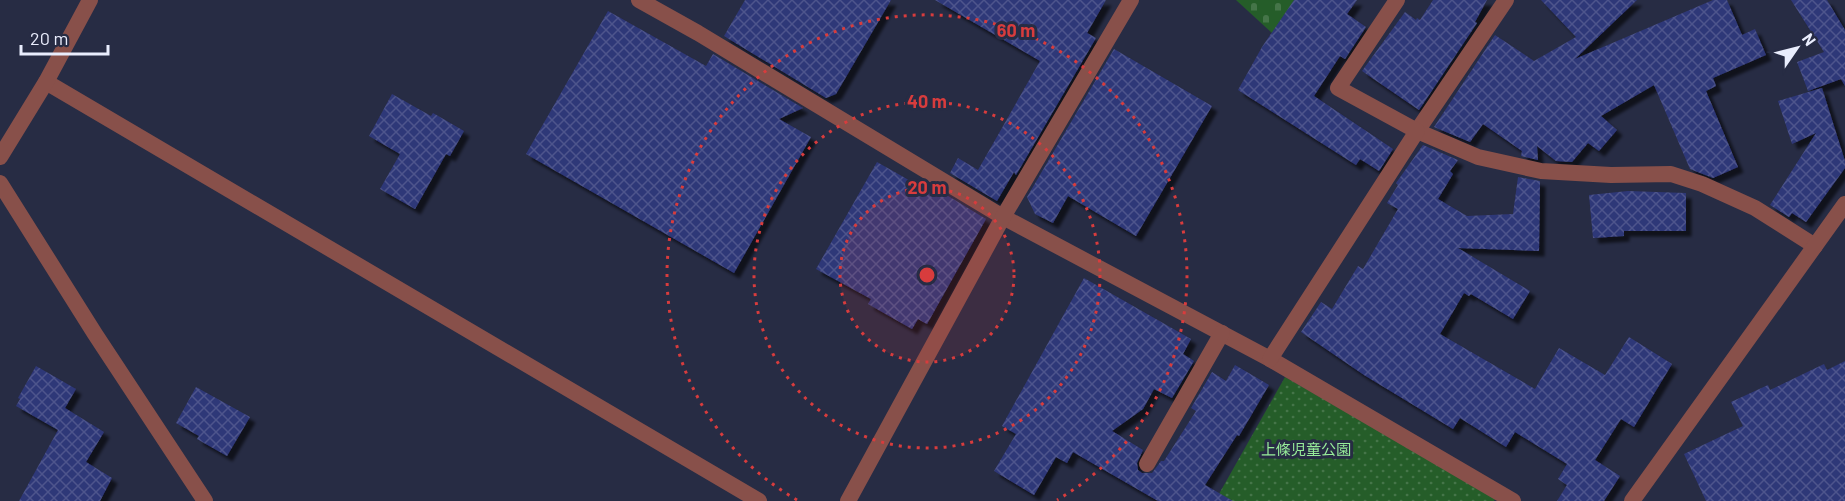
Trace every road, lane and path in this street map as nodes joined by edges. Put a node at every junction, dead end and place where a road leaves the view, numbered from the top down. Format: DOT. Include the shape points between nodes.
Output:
graph roads {
  1 [pos="90,0"];
  2 [pos="639,0"];
  3 [pos="1131,0"];
  4 [pos="1397,0"];
  5 [pos="1506,0"];
  6 [pos="46,82"];
  7 [pos="1417,131"];
  8 [pos="0,157"];
  9 [pos="0,183"];
  10 [pos="1845,204"];
  11 [pos="1004,216"];
  12 [pos="1815,246"];
  13 [pos="1222,333"];
  14 [pos="1270,359"];
  15 [pos="1147,464"];
  16 [pos="205,501"];
  17 [pos="759,501"];
  18 [pos="848,501"];
  19 [pos="1513,501"];
  20 [pos="1632,501"];
  1 -- 6 [label="street"];
  2 -- 11 [label="street"];
  3 -- 11 [label="street"];
  4 -- 7 [label="street" via="1338,88"];
  5 -- 7 [label="street"];
  6 -- 8 [label="street"];
  6 -- 17 [label="street"];
  7 -- 12 [label="street" via="1478,157 1540,171 1671,174 1755,208"];
  7 -- 14 [label="street"];
  9 -- 16 [label="street"];
  10 -- 12 [label="street"];
  11 -- 13 [label="street"];
  11 -- 18 [label="street"];
  12 -- 20 [label="street"];
  13 -- 14 [label="street"];
  13 -- 15 [label="street"];
  14 -- 19 [label="street"];
}
